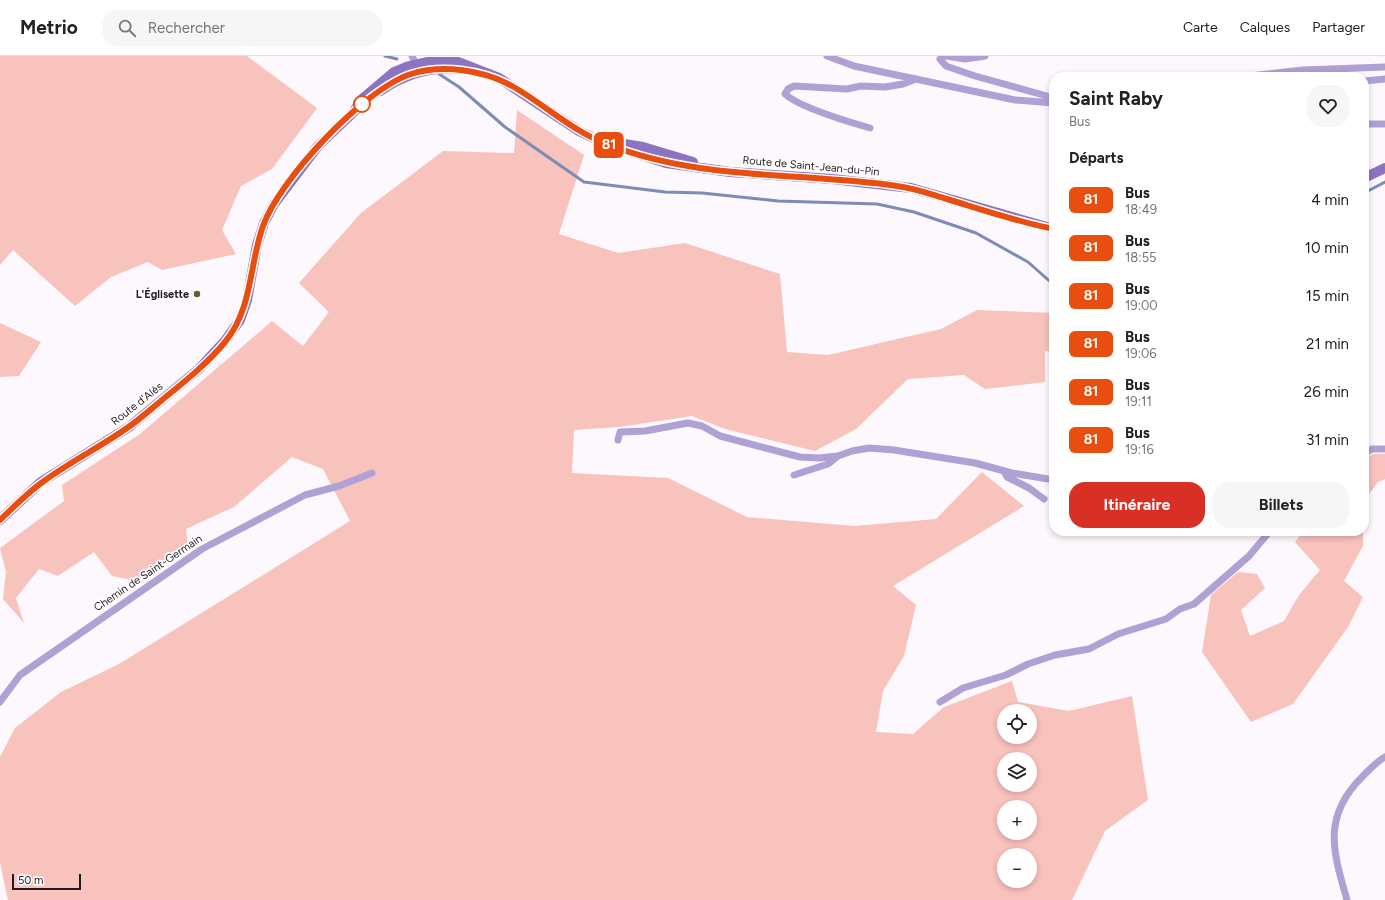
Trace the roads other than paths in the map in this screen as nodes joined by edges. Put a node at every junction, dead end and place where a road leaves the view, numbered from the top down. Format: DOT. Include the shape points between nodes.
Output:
graph roads {
  1 [pos="827,56"];
  2 [pos="944,56"];
  3 [pos="985,56"];
  4 [pos="433,59"];
  5 [pos="414,60"];
  6 [pos="1385,67"];
  7 [pos="1285,72"];
  8 [pos="916,79"];
  9 [pos="1385,79"];
  10 [pos="1369,81"];
  11 [pos="509,84"];
  12 [pos="1049,97"];
  13 [pos="1049,103"];
  14 [pos="355,110"];
  15 [pos="1369,124"];
  16 [pos="1385,124"];
  17 [pos="870,128"];
  18 [pos="1385,168"];
  19 [pos="1369,176"];
  20 [pos="1049,228"];
  21 [pos="252,277"];
  22 [pos="618,440"];
  23 [pos="1369,449"];
  24 [pos="1385,449"];
  25 [pos="838,456"];
  26 [pos="1004,471"];
  27 [pos="372,473"];
  28 [pos="794,475"];
  29 [pos="1049,479"];
  30 [pos="1044,499"];
  31 [pos="0,520"];
  32 [pos="1266,536"];
  33 [pos="0,702"];
  34 [pos="940,702"];
  35 [pos="1385,757"];
  36 [pos="1347,900"];
  1 -- 8 [label="street" via="854,66"];
  2 -- 3 [label="street" via="965,59"];
  2 -- 12 [label="street" via="940,59 946,66"];
  4 -- 5 [label="main road, Route de Saint-Jean-du-Pin"];
  4 -- 11 [label="main road, Route de Saint-Jean-du-Pin" via="458,62 488,72"];
  5 -- 14 [label="main road, Route de Saint-Jean-du-Pin" via="394,72 362,99"];
  6 -- 7 [label="street"];
  8 -- 13 [label="street" via="1015,100"];
  8 -- 17 [label="street" via="885,87 861,86 847,90 794,86 788,88 785,94 790,99"];
  9 -- 10 [label="street"];
  11 -- 14 [label="main road, Route de Saint-Jean-du-Pin" via="458,69 426,70 409,74 391,83"];
  11 -- 20 [label="main road, Route de Saint-Jean-du-Pin" via="580,131 597,139 643,147 704,167 730,172 911,188"];
  14 -- 21 [label="main road, Route de Saint-Jean-du-Pin" via="318,146 274,204 264,223"];
  15 -- 16 [label="street"];
  18 -- 19 [label="main road"];
  21 -- 31 [label="main road, Route d'Alès" via="240,320 199,369 129,427 41,482"];
  22 -- 25 [label="street" via="620,432 645,431 688,423 702,426 720,436 800,457"];
  23 -- 24 [label="street"];
  25 -- 26 [label="street" via="869,448 894,450 975,463"];
  25 -- 28 [label="street" via="828,464"];
  26 -- 29 [label="street"];
  26 -- 30 [label="street" via="1007,477"];
  27 -- 33 [label="street, Chemin de Saint-Germain" via="339,486 305,495 202,549 20,675"];
  32 -- 34 [label="street" via="1249,556 1194,604 1180,609 1166,619 1118,634 1089,649 1055,655 1028,664 963,688"];
  35 -- 36 [label="street" via="1354,786 1337,813 1333,832 1338,870"];
}
